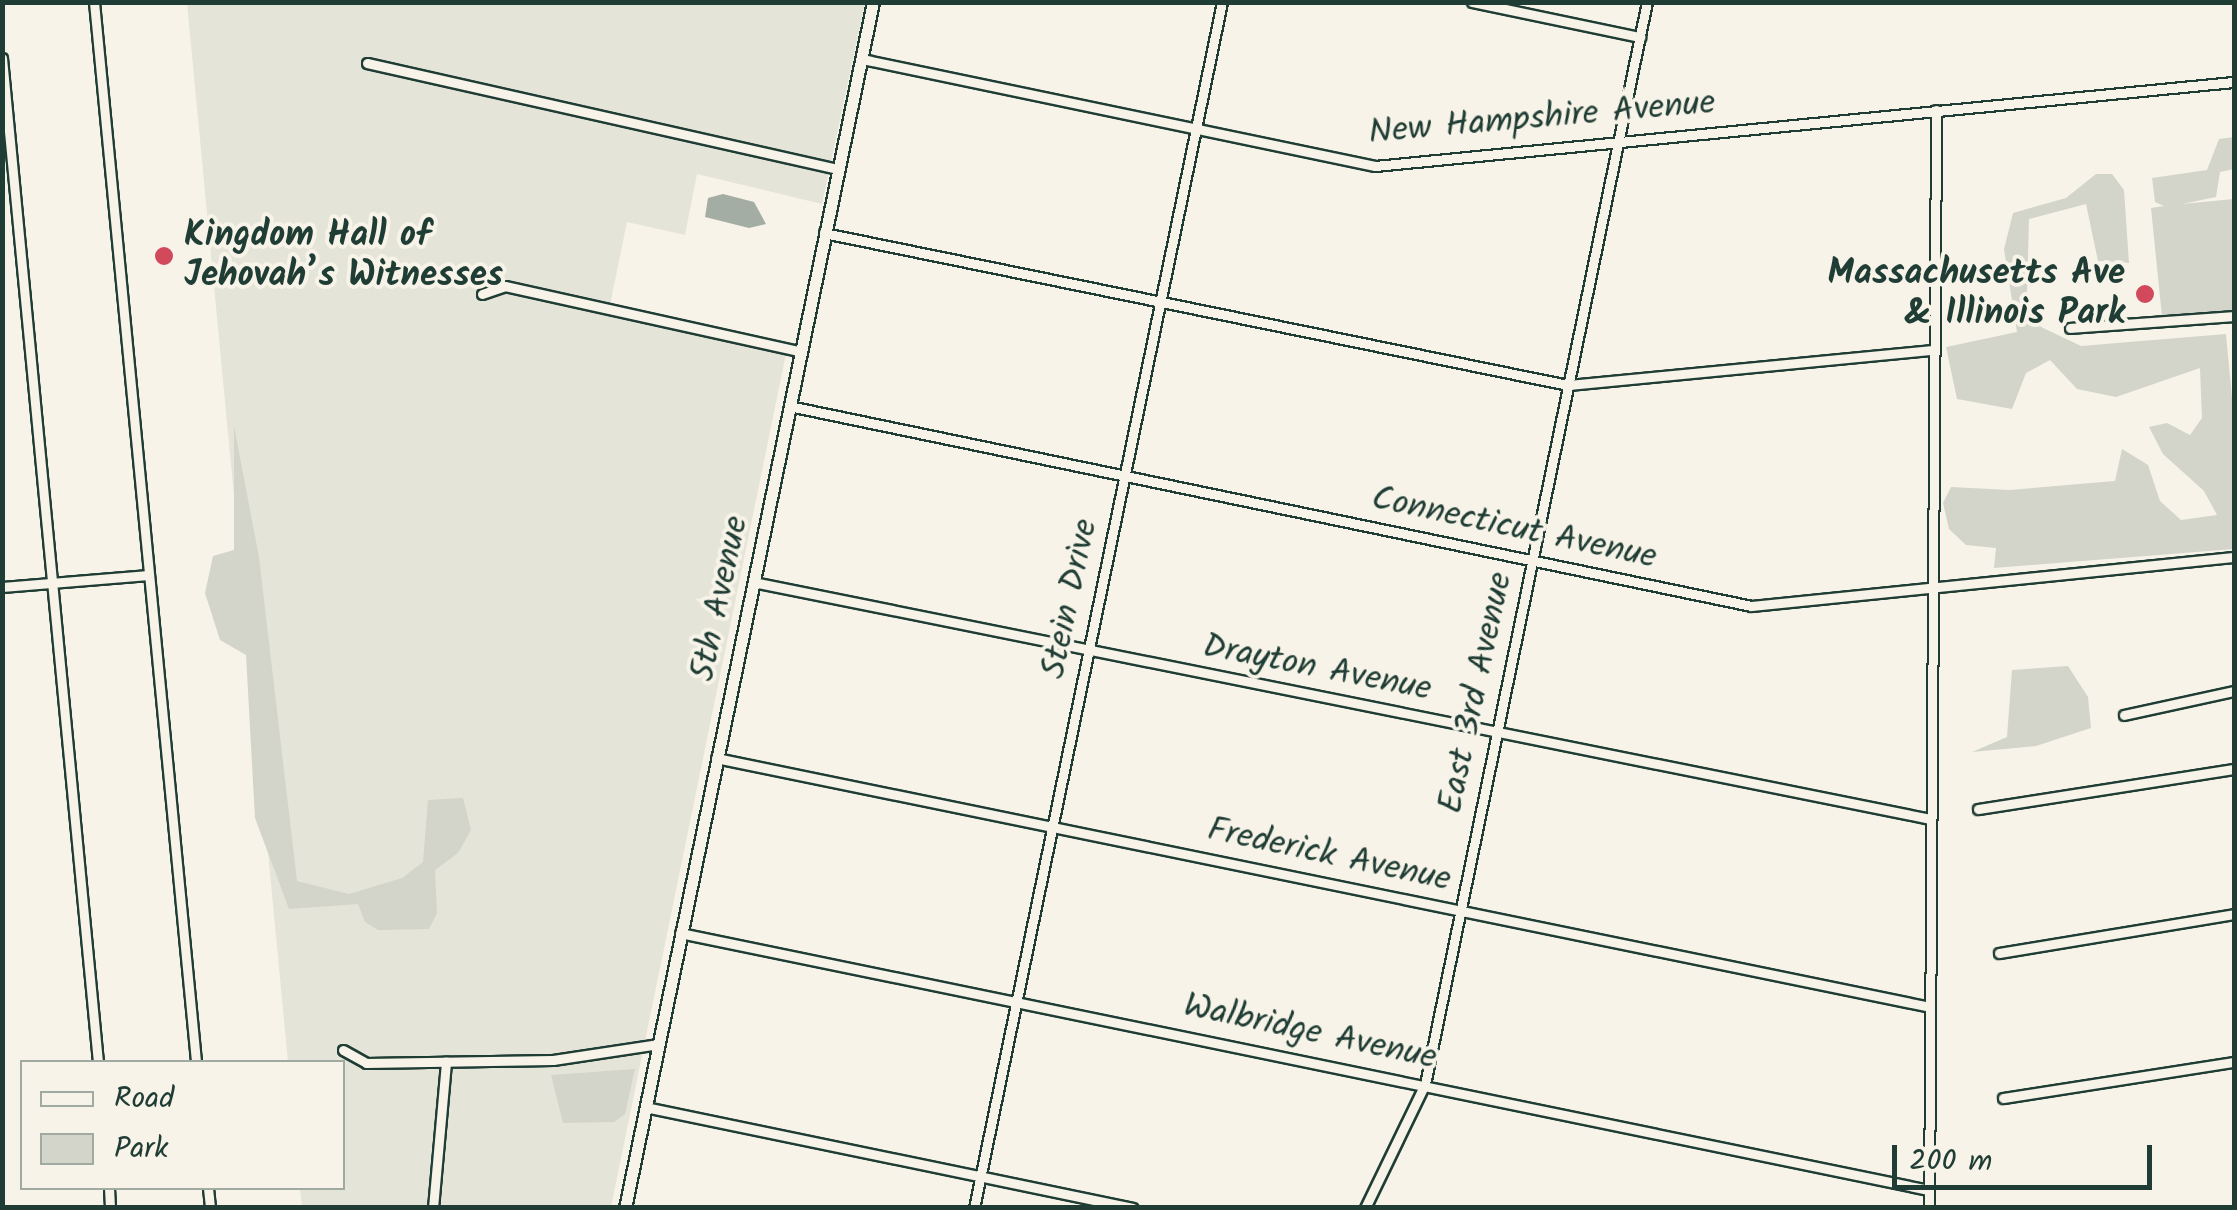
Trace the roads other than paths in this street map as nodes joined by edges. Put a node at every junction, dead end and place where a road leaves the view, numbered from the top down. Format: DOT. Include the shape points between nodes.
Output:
graph roads {
  1 [pos="94,2"];
  2 [pos="873,2"];
  3 [pos="1222,2"];
  4 [pos="1472,2"];
  5 [pos="1647,2"];
  6 [pos="1640,37"];
  7 [pos="2,58"];
  8 [pos="862,59"];
  9 [pos="367,63"];
  10 [pos="2234,82"];
  11 [pos="1936,110"];
  12 [pos="1196,128"];
  13 [pos="1618,143"];
  14 [pos="838,169"];
  15 [pos="824,233"];
  16 [pos="482,294"];
  17 [pos="1160,302"];
  18 [pos="2234,316"];
  19 [pos="2070,328"];
  20 [pos="1933,350"];
  21 [pos="799,351"];
  22 [pos="1568,385"];
  23 [pos="789,406"];
  24 [pos="1124,475"];
  25 [pos="2234,557"];
  26 [pos="1532,562"];
  27 [pos="149,574"];
  28 [pos="52,582"];
  29 [pos="753,582"];
  30 [pos="2,586"];
  31 [pos="1932,588"];
  32 [pos="1088,652"];
  33 [pos="2234,691"];
  34 [pos="2124,715"];
  35 [pos="1498,733"];
  36 [pos="716,758"];
  37 [pos="2234,769"];
  38 [pos="1978,809"];
  39 [pos="1930,819"];
  40 [pos="1052,827"];
  41 [pos="1460,910"];
  42 [pos="2234,914"];
  43 [pos="680,933"];
  44 [pos="1999,953"];
  45 [pos="1016,1000"];
  46 [pos="1930,1007"];
  47 [pos="659,1044"];
  48 [pos="343,1050"];
  49 [pos="98,1060"];
  50 [pos="196,1060"];
  51 [pos="446,1062"];
  52 [pos="2234,1062"];
  53 [pos="1425,1084"];
  54 [pos="2002,1098"];
  55 [pos="646,1107"];
  56 [pos="981,1176"];
  57 [pos="1929,1190"];
  58 [pos="433,1208"];
  59 [pos="625,1208"];
  60 [pos="974,1208"];
  61 [pos="1133,1208"];
  62 [pos="1366,1208"];
  63 [pos="1929,1208"];
  1 -- 27 [label="street"];
  2 -- 8 [label="main road, 5th Avenue"];
  3 -- 12 [label="street, Stein Drive"];
  4 -- 6 [label="street"];
  5 -- 6 [label="street, East 3rd Avenue"];
  6 -- 13 [label="street, East 3rd Avenue"];
  7 -- 28 [label="street"];
  8 -- 12 [label="street, New Hampshire Avenue"];
  8 -- 14 [label="main road, 5th Avenue"];
  9 -- 14 [label="street"];
  10 -- 11 [label="street, New Hampshire Avenue"];
  11 -- 13 [label="street, New Hampshire Avenue"];
  11 -- 20 [label="street"];
  12 -- 13 [label="street, New Hampshire Avenue" via="1374,166"];
  12 -- 17 [label="street, Stein Drive"];
  13 -- 22 [label="street, East 3rd Avenue"];
  14 -- 15 [label="main road, 5th Avenue"];
  15 -- 17 [label="street"];
  15 -- 21 [label="main road, 5th Avenue"];
  16 -- 21 [label="street" via="505,286"];
  17 -- 22 [label="street"];
  17 -- 24 [label="street, Stein Drive"];
  18 -- 19 [label="street"];
  20 -- 22 [label="street"];
  20 -- 31 [label="street"];
  21 -- 23 [label="main road, 5th Avenue"];
  22 -- 26 [label="street, East 3rd Avenue"];
  23 -- 24 [label="street, Connecticut Avenue"];
  23 -- 29 [label="main road, 5th Avenue"];
  24 -- 26 [label="street, Connecticut Avenue"];
  24 -- 32 [label="street, Stein Drive"];
  25 -- 31 [label="street, Connecticut Avenue"];
  26 -- 31 [label="street, Connecticut Avenue" via="1751,606"];
  26 -- 35 [label="street, East 3rd Avenue"];
  27 -- 28 [label="street"];
  27 -- 50 [label="street"];
  28 -- 30 [label="street"];
  28 -- 49 [label="street"];
  29 -- 32 [label="street, Drayton Avenue"];
  29 -- 36 [label="main road, 5th Avenue"];
  31 -- 39 [label="street"];
  32 -- 35 [label="street, Drayton Avenue"];
  32 -- 40 [label="street, Stein Drive"];
  33 -- 34 [label="street"];
  35 -- 39 [label="street, Drayton Avenue"];
  35 -- 41 [label="street, East 3rd Avenue"];
  36 -- 40 [label="street, Frederick Avenue"];
  36 -- 43 [label="main road, 5th Avenue"];
  37 -- 38 [label="street"];
  39 -- 46 [label="street"];
  40 -- 41 [label="street, Frederick Avenue"];
  40 -- 45 [label="street, Stein Drive"];
  41 -- 46 [label="street, Frederick Avenue"];
  41 -- 53 [label="street, East 3rd Avenue"];
  42 -- 44 [label="street"];
  43 -- 45 [label="street, Walbridge Avenue"];
  43 -- 47 [label="main road, 5th Avenue"];
  45 -- 53 [label="street, Walbridge Avenue"];
  45 -- 56 [label="street, Stein Drive"];
  46 -- 57 [label="street"];
  47 -- 51 [label="street" via="553,1060"];
  47 -- 55 [label="main road, 5th Avenue"];
  48 -- 51 [label="street" via="366,1062"];
  51 -- 58 [label="street"];
  52 -- 54 [label="street"];
  53 -- 57 [label="street, Walbridge Avenue"];
  53 -- 62 [label="street, East 3rd Avenue"];
  55 -- 56 [label="street"];
  55 -- 59 [label="main road, 5th Avenue"];
  56 -- 60 [label="street, Stein Drive"];
  56 -- 61 [label="street"];
  57 -- 63 [label="street"];
}
